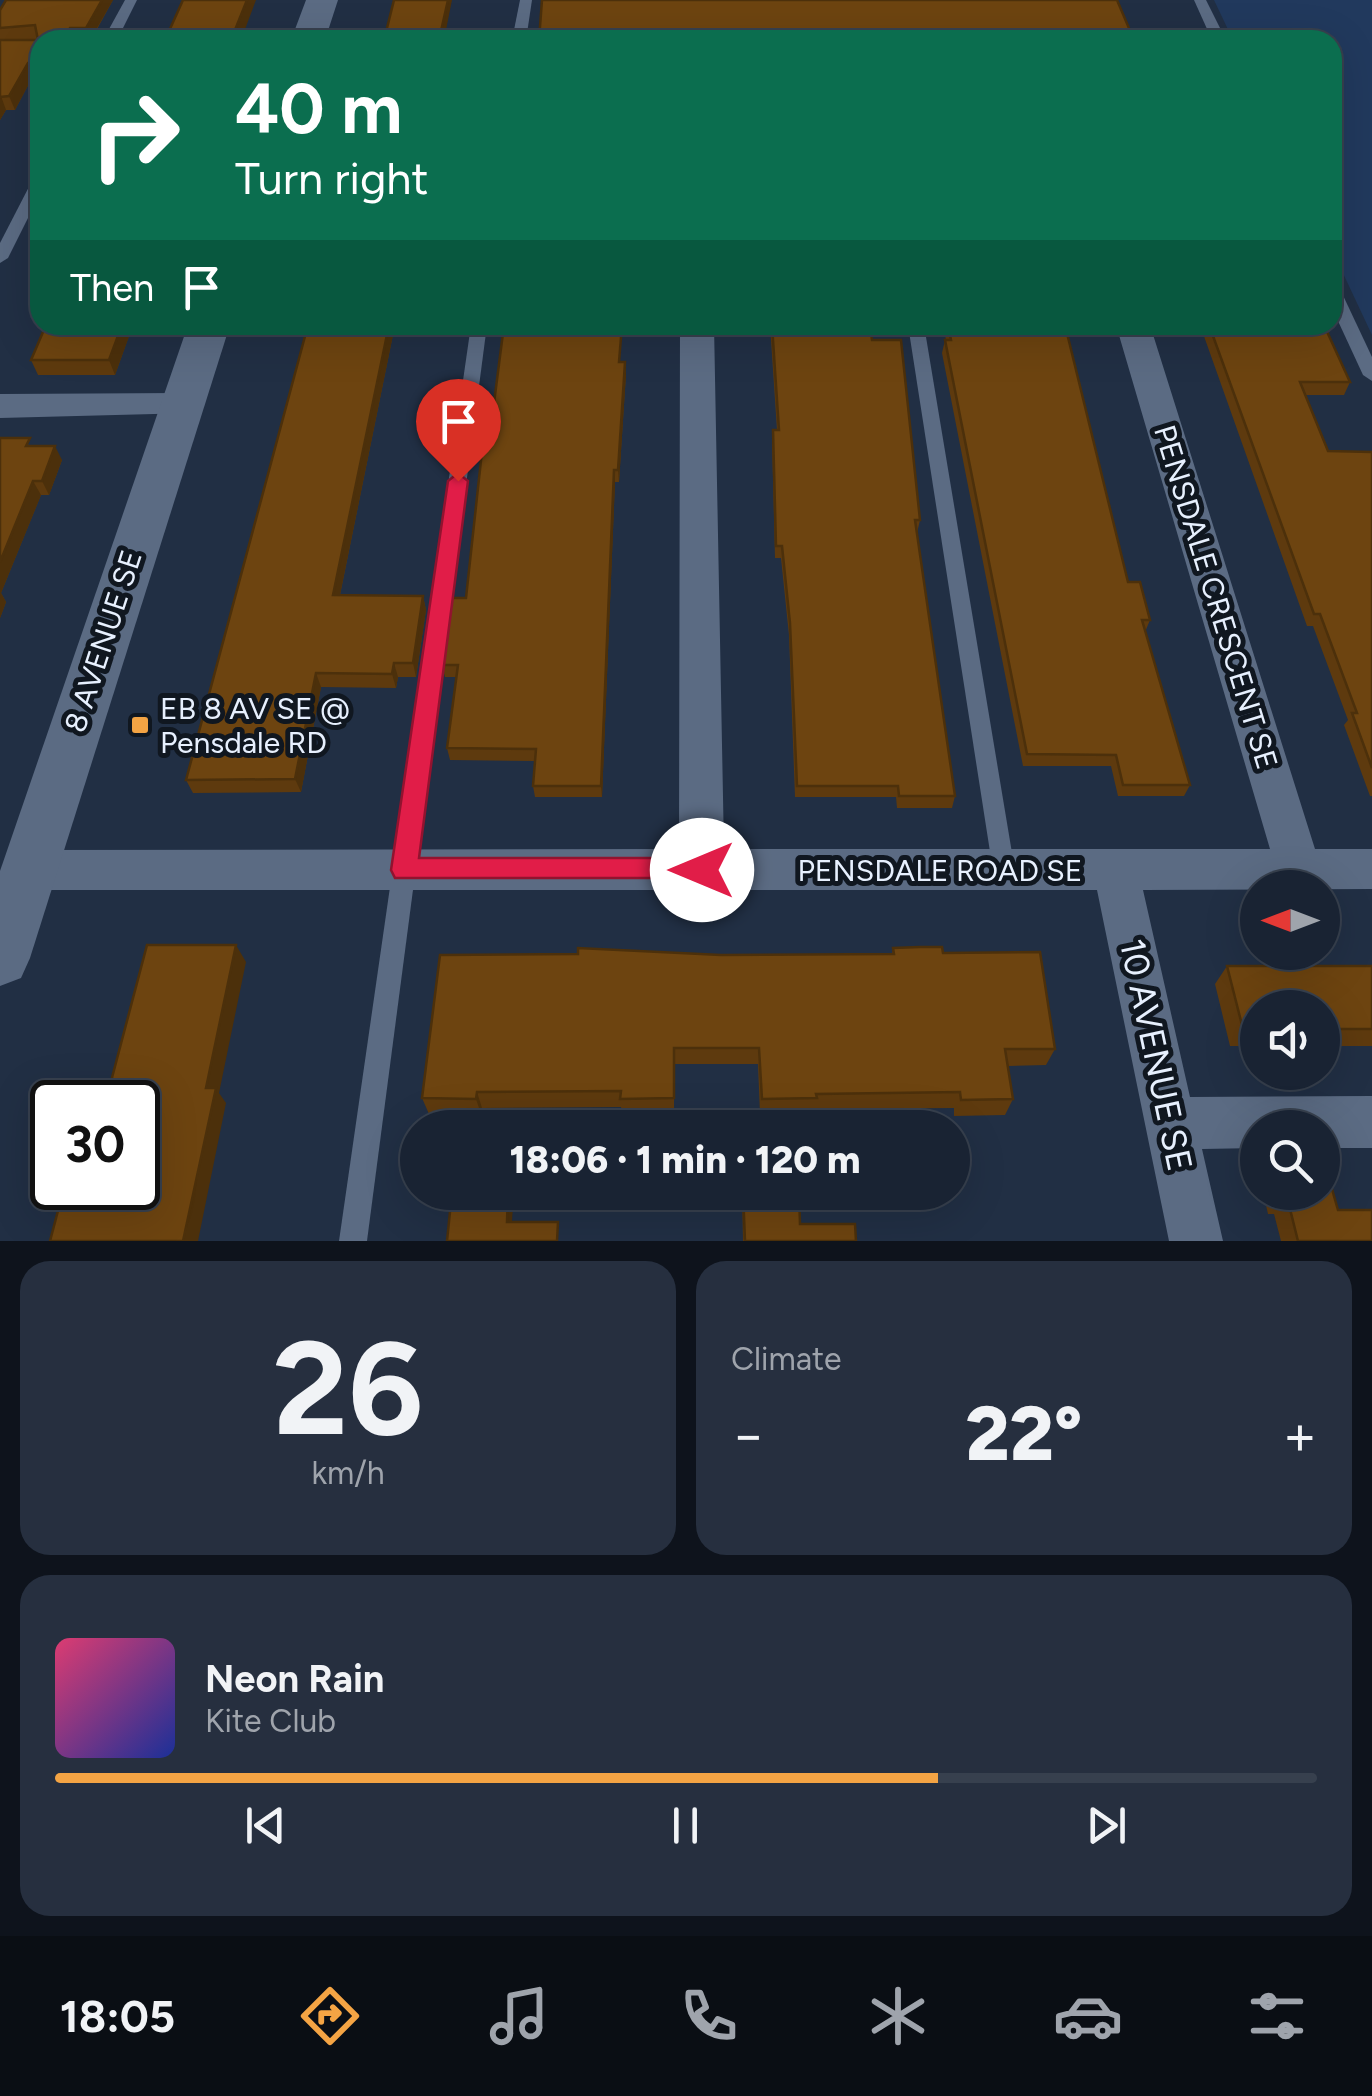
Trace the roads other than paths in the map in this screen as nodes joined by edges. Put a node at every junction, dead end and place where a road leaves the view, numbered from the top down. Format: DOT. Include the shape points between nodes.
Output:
graph roads {
  1 [pos="131,0"];
  2 [pos="322,0"];
  3 [pos="526,0"];
  4 [pos="1200,0"];
  5 [pos="115,30"];
  6 [pos="312,30"];
  7 [pos="522,30"];
  8 [pos="1214,30"];
  9 [pos="30,199"];
  10 [pos="0,258"];
  11 [pos="1342,310"];
  12 [pos="205,335"];
  13 [pos="479,335"];
  14 [pos="697,335"];
  15 [pos="918,335"];
  16 [pos="1136,335"];
  17 [pos="1372,375"];
  18 [pos="181,405"];
  19 [pos="0,406"];
  20 [pos="1372,869"];
  21 [pos="28,870"];
  22 [pos="404,870"];
  23 [pos="702,870"];
  24 [pos="1116,870"];
  25 [pos="1240,870"];
  26 [pos="1298,870"];
  27 [pos="1004,871"];
  28 [pos="0,958"];
  29 [pos="1372,1122"];
  30 [pos="1170,1123"];
  31 [pos="352,1241"];
  32 [pos="1196,1241"];
  1 -- 5 [label="lane"];
  2 -- 6 [label="street"];
  3 -- 7 [label="lane"];
  4 -- 8 [label="lane"];
  9 -- 10 [label="lane"];
  11 -- 17 [label="lane"];
  12 -- 18 [label="street, 8 AVENUE SE"];
  13 -- 22 [label="lane"];
  14 -- 23 [label="street"];
  15 -- 27 [label="lane"];
  16 -- 26 [label="street, PENSDALE CRESCENT SE"];
  18 -- 19 [label="street"];
  18 -- 21 [label="street, 8 AVENUE SE"];
  20 -- 26 [label="street, PENSDALE ROAD SE"];
  21 -- 22 [label="street, PENSDALE ROAD SE"];
  21 -- 28 [label="street, 8 AVENUE SE"];
  22 -- 23 [label="street, PENSDALE ROAD SE"];
  22 -- 31 [label="lane"];
  23 -- 27 [label="street, PENSDALE ROAD SE"];
  24 -- 25 [label="street, PENSDALE ROAD SE"];
  24 -- 27 [label="street, PENSDALE ROAD SE"];
  24 -- 30 [label="street, 10 AVENUE SE"];
  29 -- 30 [label="street"];
  30 -- 32 [label="street, 10 AVENUE SE"];
}
